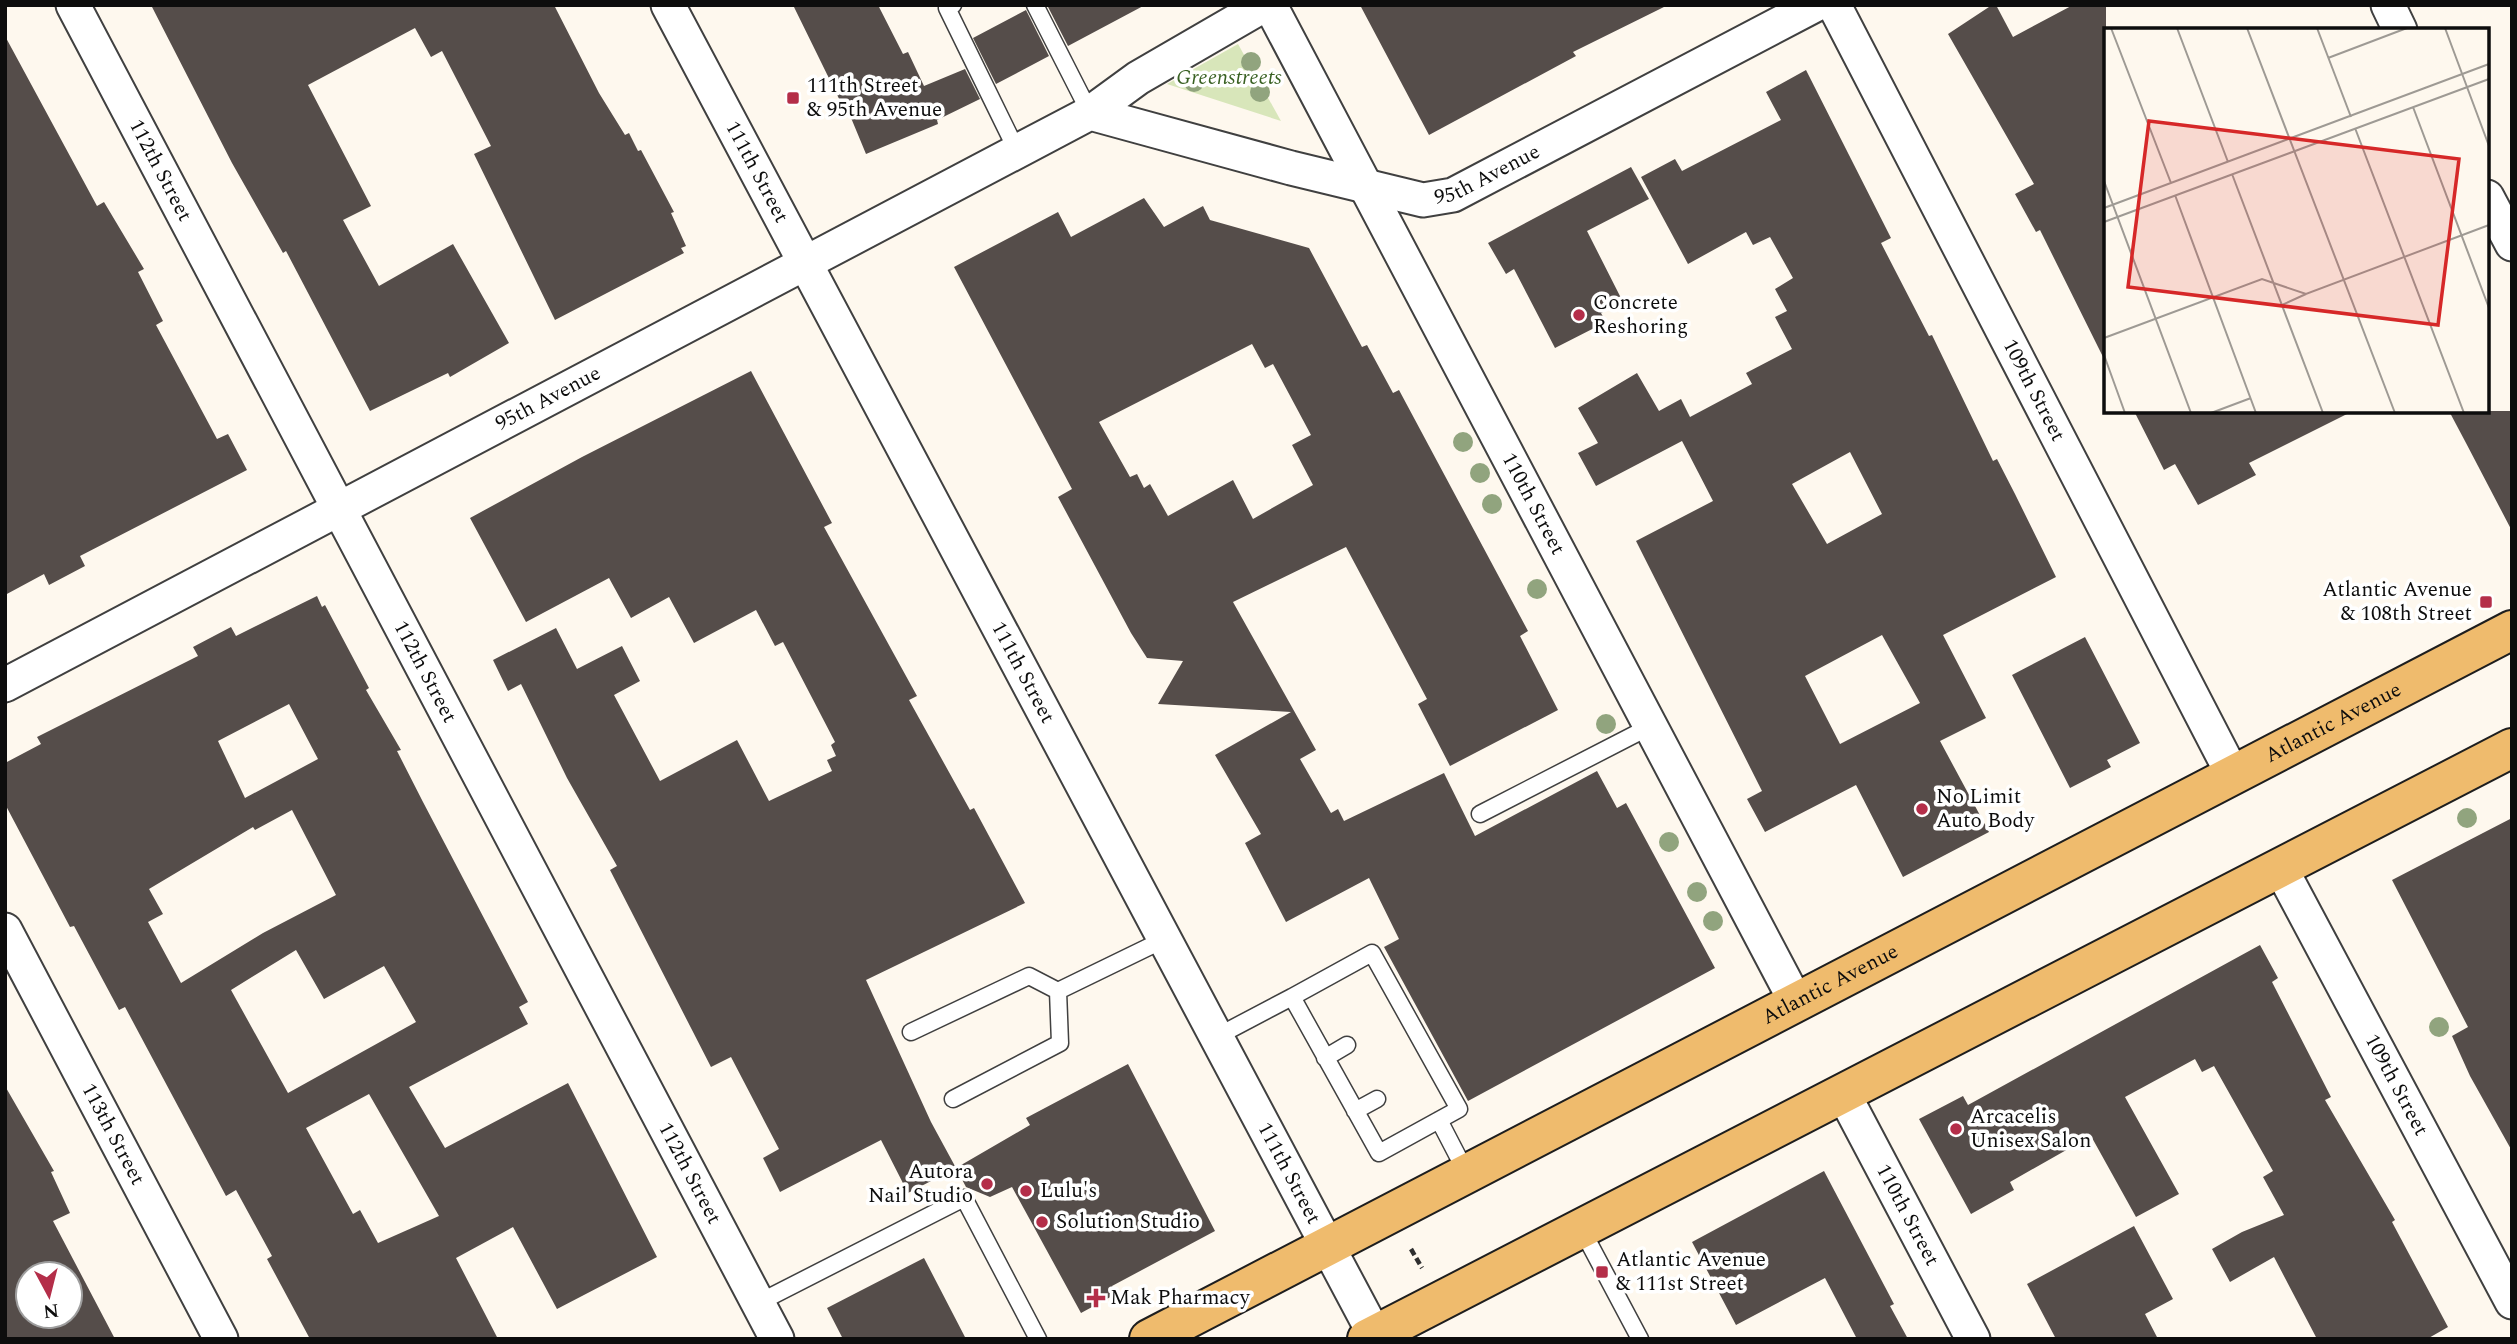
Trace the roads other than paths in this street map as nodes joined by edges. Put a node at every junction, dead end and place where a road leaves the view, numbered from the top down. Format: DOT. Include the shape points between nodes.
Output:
graph roads {
  1 [pos="73,5"];
  2 [pos="668,5"];
  3 [pos="953,5"];
  4 [pos="1035,5"];
  5 [pos="1264,5"];
  6 [pos="1270,5"];
  7 [pos="1815,5"];
  8 [pos="1834,5"];
  9 [pos="2388,5"];
  10 [pos="2399,28"];
  11 [pos="1090,113"];
  12 [pos="1017,151"];
  13 [pos="1368,187"];
  14 [pos="2489,201"];
  15 [pos="2512,244"];
  16 [pos="806,262"];
  17 [pos="339,508"];
  18 [pos="2512,630"];
  19 [pos="5,685"];
  20 [pos="1651,726"];
  21 [pos="2512,748"];
  22 [pos="2233,775"];
  23 [pos="1480,814"];
  24 [pos="2280,867"];
  25 [pos="5,930"];
  26 [pos="1165,939"];
  27 [pos="1058,991"];
  28 [pos="1292,997"];
  29 [pos="1796,1002"];
  30 [pos="911,1032"];
  31 [pos="1216,1037"];
  32 [pos="1347,1045"];
  33 [pos="1325,1058"];
  34 [pos="1843,1093"];
  35 [pos="953,1099"];
  36 [pos="1377,1099"];
  37 [pos="1355,1111"];
  38 [pos="1439,1120"];
  39 [pos="1467,1174"];
  40 [pos="1581,1228"];
  41 [pos="1328,1248"];
  42 [pos="2512,1302"];
  43 [pos="758,1303"];
  44 [pos="1373,1337"];
  45 [pos="221,1339"];
  46 [pos="777,1339"];
  47 [pos="1038,1339"];
  48 [pos="1149,1339"];
  49 [pos="1640,1339"];
  50 [pos="1973,1339"];
  1 -- 17 [label="street, 112th Street"];
  2 -- 16 [label="street, 111th Street"];
  3 -- 12 [label="lane" via="947,8"];
  4 -- 11 [label="lane"];
  5 -- 11 [label="street, 95th Avenue" via="1138,78"];
  6 -- 13 [label="street, 110th Street"];
  7 -- 13 [label="street, 95th Avenue" via="1453,195 1423,200"];
  8 -- 22 [label="street, 109th Street"];
  9 -- 10 [label="street"];
  11 -- 12 [label="street, 95th Avenue"];
  11 -- 13 [label="street, 95th Avenue"];
  12 -- 16 [label="street, 95th Avenue"];
  13 -- 20 [label="street, 110th Street"];
  14 -- 15 [label="street"];
  16 -- 17 [label="street, 95th Avenue"];
  16 -- 26 [label="street, 111th Street"];
  17 -- 19 [label="street, 95th Avenue"];
  17 -- 43 [label="street, 112th Street"];
  18 -- 22 [label="main road, Atlantic Avenue"];
  20 -- 23 [label="lane"];
  20 -- 29 [label="street, 110th Street"];
  21 -- 24 [label="main road"];
  22 -- 29 [label="main road, Atlantic Avenue"];
  24 -- 34 [label="main road"];
  24 -- 42 [label="street, 109th Street"];
  25 -- 45 [label="street, 113th Street"];
  26 -- 27 [label="lane"];
  26 -- 31 [label="street, 111th Street"];
  27 -- 30 [label="lane" via="1029,976"];
  27 -- 35 [label="lane" via="1060,1042"];
  28 -- 31 [label="lane"];
  28 -- 33 [label="lane"];
  28 -- 38 [label="lane" via="1372,953 1432,1071 1459,1109"];
  29 -- 39 [label="main road, Atlantic Avenue"];
  31 -- 41 [label="street, 111th Street"];
  32 -- 33 [label="lane"];
  33 -- 37 [label="lane"];
  34 -- 40 [label="main road"];
  34 -- 50 [label="street, 110th Street"];
  36 -- 37 [label="lane"];
  37 -- 38 [label="lane" via="1378,1153"];
  38 -- 39 [label="lane"];
  39 -- 41 [label="main road, Atlantic Avenue"];
  40 -- 44 [label="main road"];
  40 -- 49 [label="lane"];
  41 -- 44 [label="street, 111th Street"];
  41 -- 48 [label="main road, Atlantic Avenue"];
  43 -- 46 [label="street, 112th Street"];
  43 -- 47 [label="lane" via="964,1198"];
}
